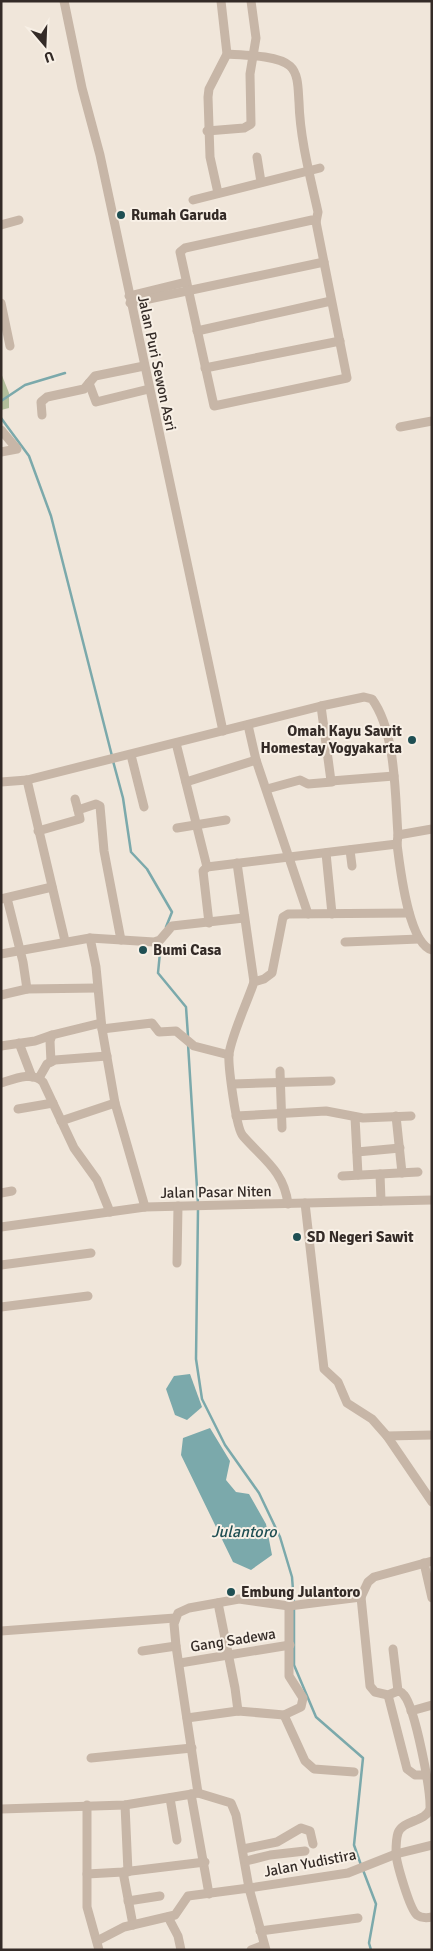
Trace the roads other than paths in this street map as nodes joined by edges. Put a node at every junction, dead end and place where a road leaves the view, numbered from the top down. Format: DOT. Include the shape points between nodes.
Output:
graph roads {
  1 [pos="64,1"];
  2 [pos="221,1"];
  3 [pos="251,1"];
  4 [pos="227,54"];
  5 [pos="253,56"];
  6 [pos="208,131"];
  7 [pos="257,157"];
  8 [pos="320,168"];
  9 [pos="308,170"];
  10 [pos="261,182"];
  11 [pos="218,193"];
  12 [pos="193,200"];
  13 [pos="19,220"];
  14 [pos="316,222"];
  15 [pos="1,225"];
  16 [pos="324,262"];
  17 [pos="187,286"];
  18 [pos="130,299"];
  19 [pos="332,301"];
  20 [pos="1,303"];
  21 [pos="4,324"];
  22 [pos="197,331"];
  23 [pos="340,341"];
  24 [pos="10,346"];
  25 [pos="144,366"];
  26 [pos="205,368"];
  27 [pos="89,383"];
  28 [pos="149,389"];
  29 [pos="42,415"];
  30 [pos="432,421"];
  31 [pos="400,427"];
  32 [pos="1,430"];
  33 [pos="1,452"];
  34 [pos="321,706"];
  35 [pos="248,725"];
  36 [pos="223,731"];
  37 [pos="176,743"];
  38 [pos="131,754"];
  39 [pos="256,760"];
  40 [pos="394,776"];
  41 [pos="27,780"];
  42 [pos="1,782"];
  43 [pos="186,782"];
  44 [pos="332,782"];
  45 [pos="267,789"];
  46 [pos="75,799"];
  47 [pos="144,807"];
  48 [pos="78,810"];
  49 [pos="226,820"];
  50 [pos="196,824"];
  51 [pos="177,828"];
  52 [pos="432,829"];
  53 [pos="38,831"];
  54 [pos="397,839"];
  55 [pos="350,850"];
  56 [pos="326,853"];
  57 [pos="290,856"];
  58 [pos="237,863"];
  59 [pos="352,866"];
  60 [pos="207,867"];
  61 [pos="52,887"];
  62 [pos="4,899"];
  63 [pos="409,913"];
  64 [pos="308,914"];
  65 [pos="332,914"];
  66 [pos="244,918"];
  67 [pos="210,923"];
  68 [pos="90,938"];
  69 [pos="419,939"];
  70 [pos="121,940"];
  71 [pos="65,941"];
  72 [pos="345,942"];
  73 [pos="21,950"];
  74 [pos="432,950"];
  75 [pos="1,954"];
  76 [pos="254,982"];
  77 [pos="97,988"];
  78 [pos="27,989"];
  79 [pos="1,995"];
  80 [pos="102,1026"];
  81 [pos="52,1035"];
  82 [pos="19,1044"];
  83 [pos="1,1046"];
  84 [pos="229,1055"];
  85 [pos="107,1056"];
  86 [pos="51,1062"];
  87 [pos="280,1071"];
  88 [pos="35,1077"];
  89 [pos="332,1081"];
  90 [pos="1,1083"];
  91 [pos="280,1083"];
  92 [pos="233,1084"];
  93 [pos="53,1103"];
  94 [pos="115,1103"];
  95 [pos="18,1109"];
  96 [pos="282,1113"];
  97 [pos="236,1116"];
  98 [pos="396,1116"];
  99 [pos="411,1116"];
  100 [pos="355,1117"];
  101 [pos="61,1121"];
  102 [pos="282,1128"];
  103 [pos="400,1148"];
  104 [pos="357,1152"];
  105 [pos="418,1172"];
  106 [pos="402,1173"];
  107 [pos="380,1174"];
  108 [pos="358,1175"];
  109 [pos="342,1176"];
  110 [pos="12,1191"];
  111 [pos="1,1193"];
  112 [pos="432,1200"];
  113 [pos="381,1201"];
  114 [pos="288,1204"];
  115 [pos="305,1204"];
  116 [pos="178,1206"];
  117 [pos="145,1207"];
  118 [pos="110,1212"];
  119 [pos="1,1227"];
  120 [pos="91,1253"];
  121 [pos="177,1263"];
  122 [pos="1,1265"];
  123 [pos="88,1296"];
  124 [pos="1,1307"];
  125 [pos="432,1435"];
  126 [pos="387,1436"];
  127 [pos="432,1502"];
  128 [pos="428,1562"];
  129 [pos="361,1597"];
  130 [pos="432,1598"];
  131 [pos="218,1603"];
  132 [pos="294,1605"];
  133 [pos="174,1618"];
  134 [pos="1,1631"];
  135 [pos="290,1645"];
  136 [pos="176,1646"];
  137 [pos="392,1649"];
  138 [pos="142,1651"];
  139 [pos="229,1654"];
  140 [pos="180,1663"];
  141 [pos="398,1691"];
  142 [pos="388,1695"];
  143 [pos="432,1705"];
  144 [pos="238,1711"];
  145 [pos="411,1711"];
  146 [pos="284,1715"];
  147 [pos="187,1718"];
  148 [pos="192,1748"];
  149 [pos="91,1758"];
  150 [pos="354,1772"];
  151 [pos="426,1775"];
  152 [pos="195,1794"];
  153 [pos="170,1798"];
  154 [pos="86,1805"];
  155 [pos="125,1805"];
  156 [pos="1,1809"];
  157 [pos="176,1840"];
  158 [pos="313,1844"];
  159 [pos="432,1845"];
  160 [pos="243,1849"];
  161 [pos="305,1851"];
  162 [pos="396,1854"];
  163 [pos="205,1862"];
  164 [pos="246,1862"];
  165 [pos="125,1872"];
  166 [pos="87,1874"];
  167 [pos="249,1888"];
  168 [pos="209,1894"];
  169 [pos="160,1896"];
  170 [pos="128,1901"];
  171 [pos="168,1917"];
  172 [pos="432,1917"];
  173 [pos="358,1918"];
  174 [pos="133,1925"];
  175 [pos="260,1931"];
  176 [pos="98,1945"];
  177 [pos="265,1948"];
  178 [pos="181,1950"];
  179 [pos="251,1950"];
  1 -- 18 [label="street, Jalan Puri Sewon Asri"];
  2 -- 4 [label="street"];
  3 -- 5 [label="street" via="256,38"];
  4 -- 5 [label="street"];
  4 -- 6 [label="street" via="209,89"];
  5 -- 6 [label="street" via="251,124 244,128"];
  5 -- 9 [label="street" via="282,61 294,71"];
  6 -- 11 [label="street"];
  7 -- 10 [label="street"];
  8 -- 9 [label="street"];
  9 -- 10 [label="street"];
  9 -- 14 [label="street" via="318,212"];
  10 -- 11 [label="street"];
  11 -- 12 [label="street"];
  13 -- 15 [label="street"];
  14 -- 16 [label="street"];
  14 -- 17 [label="street" via="312,220 185,248 179,256"];
  16 -- 17 [label="street"];
  16 -- 19 [label="street"];
  17 -- 18 [label="street"];
  17 -- 22 [label="street"];
  18 -- 25 [label="street, Jalan Puri Sewon Asri"];
  19 -- 22 [label="street"];
  19 -- 23 [label="street"];
  20 -- 21 [label="street"];
  21 -- 24 [label="street"];
  22 -- 26 [label="street"];
  23 -- 26 [label="street"];
  23 -- 26 [label="street" via="347,380 215,406"];
  25 -- 27 [label="street" via="95,376"];
  25 -- 28 [label="street, Jalan Puri Sewon Asri"];
  27 -- 28 [label="street" via="96,402"];
  27 -- 29 [label="street" via="84,389 43,399 40,404"];
  28 -- 36 [label="street, Jalan Puri Sewon Asri"];
  30 -- 31 [label="street"];
  32 -- 33 [label="street" via="17,449"];
  34 -- 35 [label="street"];
  34 -- 40 [label="street" via="372,699 383,717"];
  34 -- 44 [label="street"];
  35 -- 36 [label="street"];
  35 -- 39 [label="street"];
  36 -- 37 [label="street"];
  37 -- 38 [label="street"];
  37 -- 43 [label="street"];
  38 -- 41 [label="street"];
  38 -- 47 [label="street"];
  39 -- 43 [label="street"];
  39 -- 45 [label="street"];
  40 -- 44 [label="street"];
  40 -- 54 [label="street"];
  41 -- 42 [label="street"];
  41 -- 53 [label="street"];
  43 -- 50 [label="street"];
  44 -- 45 [label="street" via="309,784 300,780"];
  45 -- 57 [label="street"];
  46 -- 48 [label="street"];
  48 -- 53 [label="street" via="80,819"];
  48 -- 70 [label="street" via="96,804 101,807 104,851"];
  49 -- 50 [label="street"];
  50 -- 51 [label="street"];
  50 -- 60 [label="street"];
  52 -- 54 [label="street"];
  53 -- 61 [label="street"];
  54 -- 55 [label="street"];
  54 -- 63 [label="street"];
  55 -- 56 [label="street"];
  55 -- 59 [label="street"];
  56 -- 57 [label="street"];
  56 -- 65 [label="street"];
  57 -- 58 [label="street"];
  57 -- 64 [label="street"];
  58 -- 60 [label="street"];
  58 -- 66 [label="street"];
  60 -- 67 [label="street" via="203,871"];
  61 -- 62 [label="street"];
  61 -- 71 [label="street"];
  62 -- 73 [label="street"];
  63 -- 65 [label="street"];
  63 -- 69 [label="street"];
  64 -- 65 [label="street"];
  64 -- 76 [label="street" via="283,917 272,973"];
  66 -- 67 [label="street"];
  66 -- 76 [label="street"];
  67 -- 70 [label="street" via="172,926 154,942"];
  68 -- 70 [label="street"];
  68 -- 71 [label="street"];
  68 -- 77 [label="street"];
  69 -- 72 [label="street"];
  69 -- 74 [label="street"];
  71 -- 73 [label="street"];
  73 -- 75 [label="street"];
  73 -- 78 [label="street"];
  76 -- 84 [label="street"];
  77 -- 78 [label="street"];
  77 -- 80 [label="street"];
  78 -- 79 [label="street"];
  80 -- 81 [label="street"];
  80 -- 84 [label="street" via="150,1023 159,1032 176,1031 194,1046"];
  80 -- 85 [label="street"];
  81 -- 82 [label="street"];
  81 -- 86 [label="street"];
  82 -- 83 [label="street"];
  82 -- 88 [label="street"];
  84 -- 92 [label="street"];
  85 -- 86 [label="street"];
  85 -- 94 [label="street"];
  86 -- 88 [label="street"];
  87 -- 91 [label="street"];
  88 -- 90 [label="street"];
  88 -- 93 [label="street"];
  89 -- 91 [label="street"];
  91 -- 92 [label="street"];
  91 -- 96 [label="street"];
  92 -- 97 [label="street"];
  93 -- 95 [label="street"];
  93 -- 101 [label="street"];
  94 -- 101 [label="street"];
  94 -- 117 [label="street"];
  96 -- 97 [label="street"];
  96 -- 100 [label="street" via="331,1111"];
  96 -- 102 [label="street"];
  97 -- 114 [label="street" via="241,1134 280,1176"];
  98 -- 99 [label="street"];
  98 -- 100 [label="street"];
  98 -- 103 [label="street"];
  100 -- 104 [label="street"];
  101 -- 118 [label="street" via="74,1148 93,1171"];
  103 -- 104 [label="street"];
  103 -- 106 [label="street"];
  104 -- 108 [label="street"];
  105 -- 106 [label="street"];
  106 -- 107 [label="street"];
  107 -- 108 [label="street"];
  107 -- 113 [label="street"];
  108 -- 109 [label="street"];
  110 -- 111 [label="street"];
  112 -- 113 [label="street, Jalan Pasar Niten"];
  113 -- 115 [label="street, Jalan Pasar Niten"];
  114 -- 115 [label="street, Jalan Pasar Niten"];
  114 -- 116 [label="street, Jalan Pasar Niten"];
  115 -- 126 [label="street" via="324,1369 338,1382 347,1403 372,1419"];
  116 -- 117 [label="street, Jalan Pasar Niten"];
  116 -- 121 [label="street"];
  117 -- 118 [label="street, Jalan Pasar Niten"];
  118 -- 119 [label="street, Jalan Pasar Niten"];
  120 -- 122 [label="street"];
  123 -- 124 [label="street"];
  125 -- 126 [label="street"];
  126 -- 127 [label="street"];
  128 -- 129 [label="street" via="374,1577"];
  128 -- 130 [label="street"];
  129 -- 132 [label="street"];
  129 -- 142 [label="street" via="370,1686 375,1692"];
  131 -- 132 [label="street" via="250,1599"];
  131 -- 133 [label="street" via="184,1609"];
  131 -- 139 [label="street"];
  132 -- 135 [label="street"];
  133 -- 134 [label="street"];
  133 -- 136 [label="street"];
  135 -- 139 [label="street, Gang Sadewa"];
  135 -- 146 [label="street" via="289,1676 304,1702 297,1710"];
  136 -- 138 [label="street"];
  136 -- 140 [label="street"];
  137 -- 141 [label="street"];
  139 -- 140 [label="street, Gang Sadewa"];
  139 -- 144 [label="street"];
  140 -- 147 [label="street"];
  141 -- 142 [label="street"];
  141 -- 145 [label="street" via="404,1695"];
  142 -- 151 [label="street" via="407,1769 415,1775"];
  143 -- 145 [label="street"];
  144 -- 146 [label="street"];
  144 -- 147 [label="street"];
  145 -- 151 [label="street"];
  146 -- 150 [label="street" via="305,1761 314,1770"];
  147 -- 148 [label="street"];
  148 -- 149 [label="street"];
  148 -- 152 [label="street"];
  151 -- 162 [label="street" via="430,1809 426,1816 398,1832"];
  152 -- 153 [label="street"];
  152 -- 160 [label="street" via="232,1804"];
  152 -- 163 [label="street"];
  153 -- 155 [label="street"];
  153 -- 157 [label="street"];
  154 -- 155 [label="street"];
  154 -- 156 [label="street"];
  154 -- 166 [label="street"];
  155 -- 165 [label="street"];
  158 -- 160 [label="street" via="310,1831 301,1828 277,1842"];
  159 -- 162 [label="street, Jalan Yudistira"];
  160 -- 164 [label="street"];
  161 -- 164 [label="street" via="270,1854"];
  162 -- 167 [label="street, Jalan Yudistira" via="348,1873"];
  162 -- 172 [label="street" via="411,1906 417,1915"];
  163 -- 165 [label="street"];
  163 -- 168 [label="street"];
  164 -- 167 [label="street"];
  165 -- 166 [label="street"];
  165 -- 170 [label="street"];
  166 -- 176 [label="street" via="87,1907"];
  167 -- 168 [label="street, Jalan Yudistira"];
  167 -- 175 [label="street"];
  168 -- 171 [label="street, Jalan Yudistira" via="184,1898 177,1913"];
  169 -- 170 [label="street"];
  170 -- 174 [label="street"];
  171 -- 174 [label="street"];
  171 -- 178 [label="street"];
  173 -- 175 [label="street"];
  174 -- 176 [label="street"];
  175 -- 177 [label="street"];
  177 -- 179 [label="street"];
}
